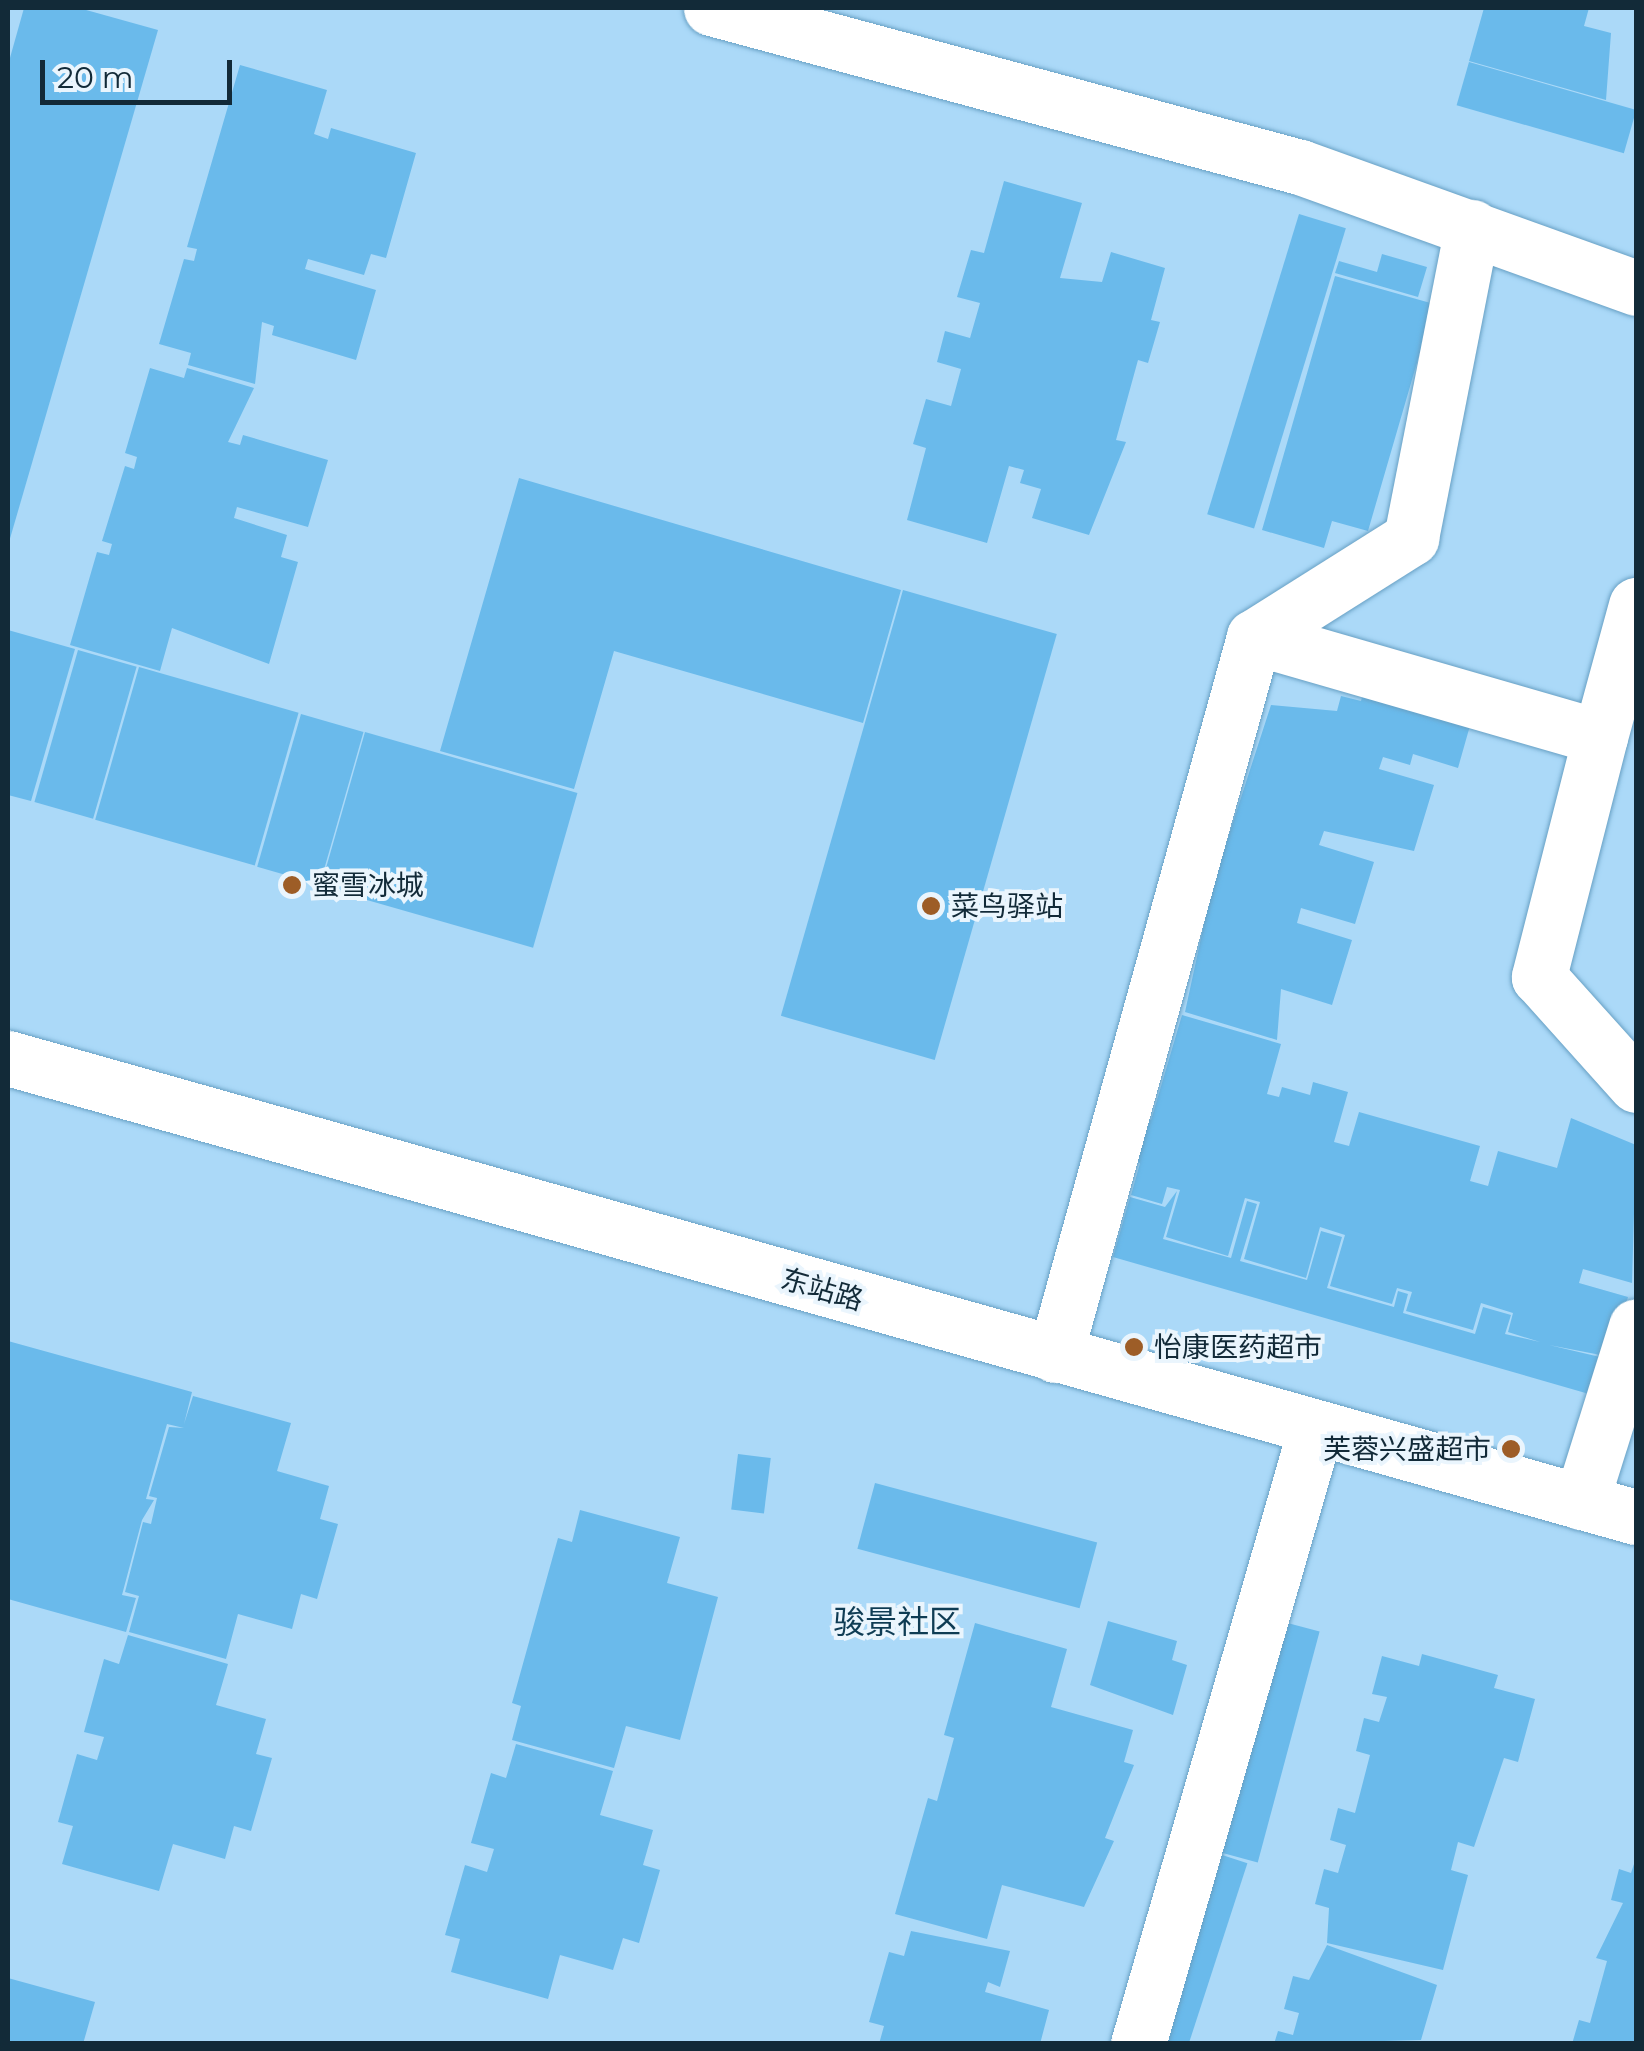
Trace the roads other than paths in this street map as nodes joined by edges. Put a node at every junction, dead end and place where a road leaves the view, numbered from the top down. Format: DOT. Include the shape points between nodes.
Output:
graph roads {
  1 [pos="711,8"];
  2 [pos="1472,227"];
  3 [pos="1636,288"];
  4 [pos="1636,605"];
  5 [pos="1254,637"];
  6 [pos="1600,737"];
  7 [pos="8,1058"];
  8 [pos="1636,1085"];
  9 [pos="1636,1326"];
  10 [pos="1055,1356"];
  11 [pos="1316,1428"];
  12 [pos="1581,1502"];
  13 [pos="1636,1518"];
  14 [pos="1138,2044"];
  1 -- 2 [label="street" via="1300,167"];
  2 -- 3 [label="street"];
  2 -- 5 [label="street" via="1411,538"];
  4 -- 6 [label="street"];
  5 -- 6 [label="street"];
  5 -- 10 [label="street"];
  6 -- 8 [label="street" via="1539,977"];
  7 -- 10 [label="street, 东站路"];
  9 -- 12 [label="street"];
  10 -- 11 [label="street, 东站路"];
  11 -- 12 [label="street, 东站路"];
  11 -- 14 [label="street"];
  12 -- 13 [label="street, 东站路"];
}
